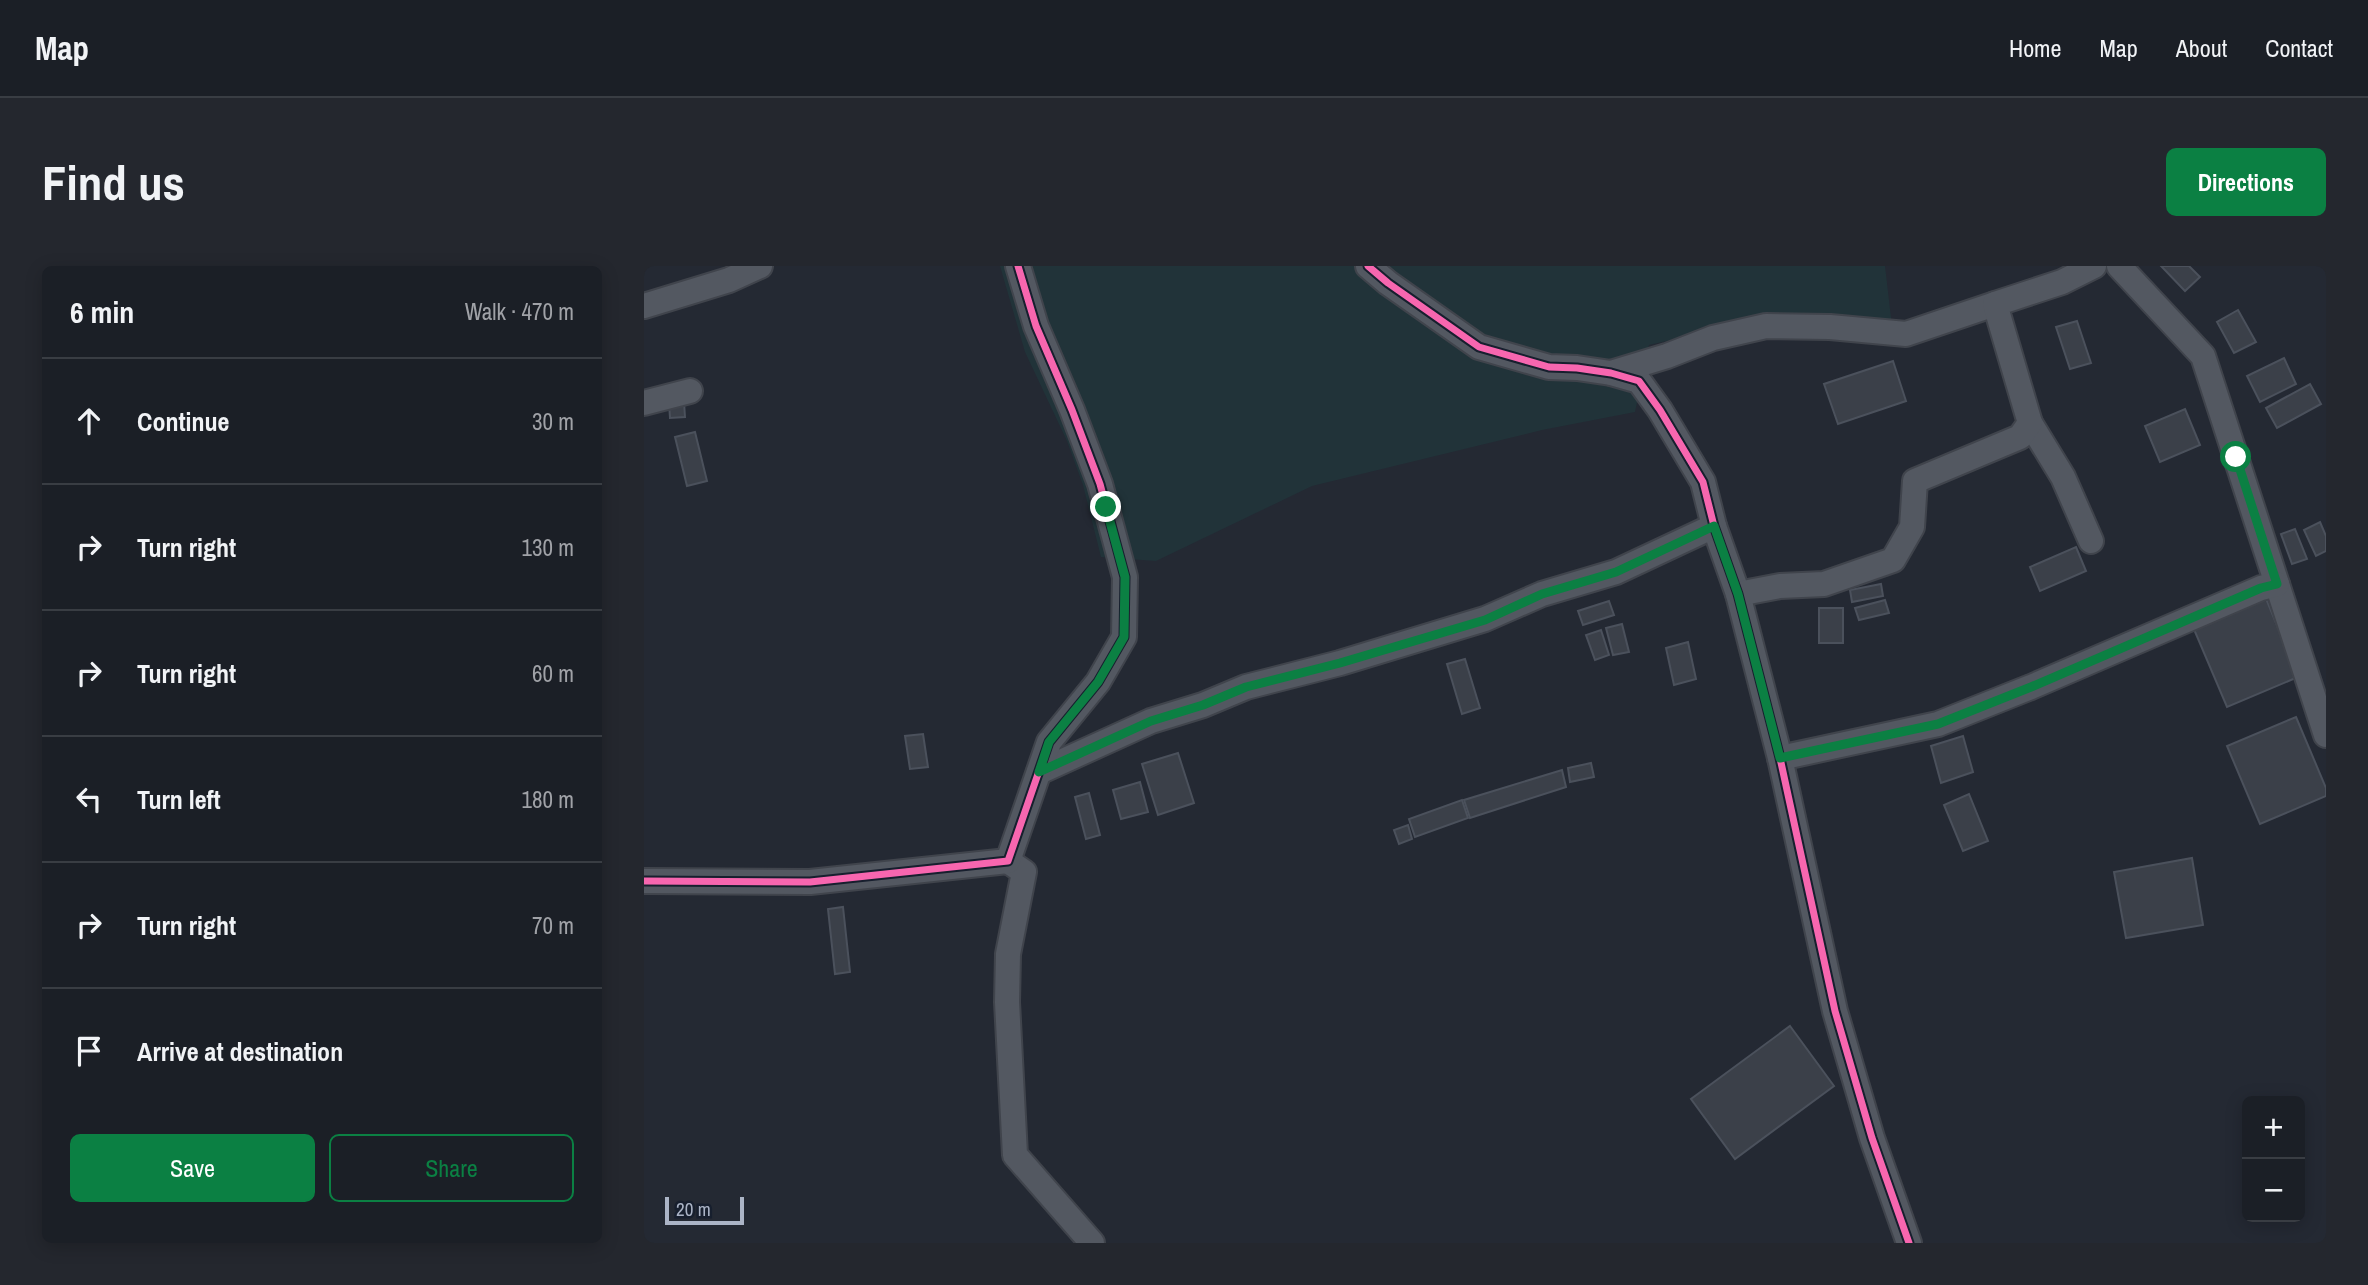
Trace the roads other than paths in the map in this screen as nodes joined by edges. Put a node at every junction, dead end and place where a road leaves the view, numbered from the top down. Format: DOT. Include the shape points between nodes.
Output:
graph roads {
  1 [pos="760,266"];
  2 [pos="1017,266"];
  3 [pos="1368,266"];
  4 [pos="2094,266"];
  5 [pos="2119,266"];
  6 [pos="1995,304"];
  7 [pos="644,306"];
  8 [pos="1611,373"];
  9 [pos="690,391"];
  10 [pos="644,403"];
  11 [pos="2029,423"];
  12 [pos="1714,526"];
  13 [pos="2091,541"];
  14 [pos="2277,584"];
  15 [pos="1738,594"];
  16 [pos="2325,727"];
  17 [pos="1780,758"];
  18 [pos="1039,772"];
  19 [pos="1008,861"];
  20 [pos="644,881"];
  21 [pos="1092,1243"];
  22 [pos="1909,1243"];
  1 -- 7 [label="street"];
  2 -- 18 [label="street" via="1036,326 1100,484 1125,577 1124,637 1098,682 1049,742"];
  3 -- 8 [label="street" via="1479,347 1549,367"];
  4 -- 6 [label="street"];
  5 -- 14 [label="street" via="2203,356"];
  6 -- 8 [label="street" via="1906,334 1766,326 1713,338"];
  6 -- 11 [label="street"];
  8 -- 12 [label="street" via="1639,381 1660,410 1703,482"];
  9 -- 10 [label="street"];
  11 -- 13 [label="street" via="2063,477"];
  11 -- 15 [label="street" via="2020,437 1915,481 1912,527 1893,560 1824,584"];
  12 -- 15 [label="street"];
  12 -- 18 [label="street" via="1616,572 1542,594 1485,620 1246,687 1151,721"];
  14 -- 16 [label="street"];
  14 -- 17 [label="street" via="1938,724"];
  15 -- 17 [label="street"];
  17 -- 22 [label="street" via="1835,1011"];
  18 -- 19 [label="street"];
  19 -- 20 [label="street" via="810,882"];
  19 -- 21 [label="street" via="1024,872 1008,954 1015,1156"];
}
